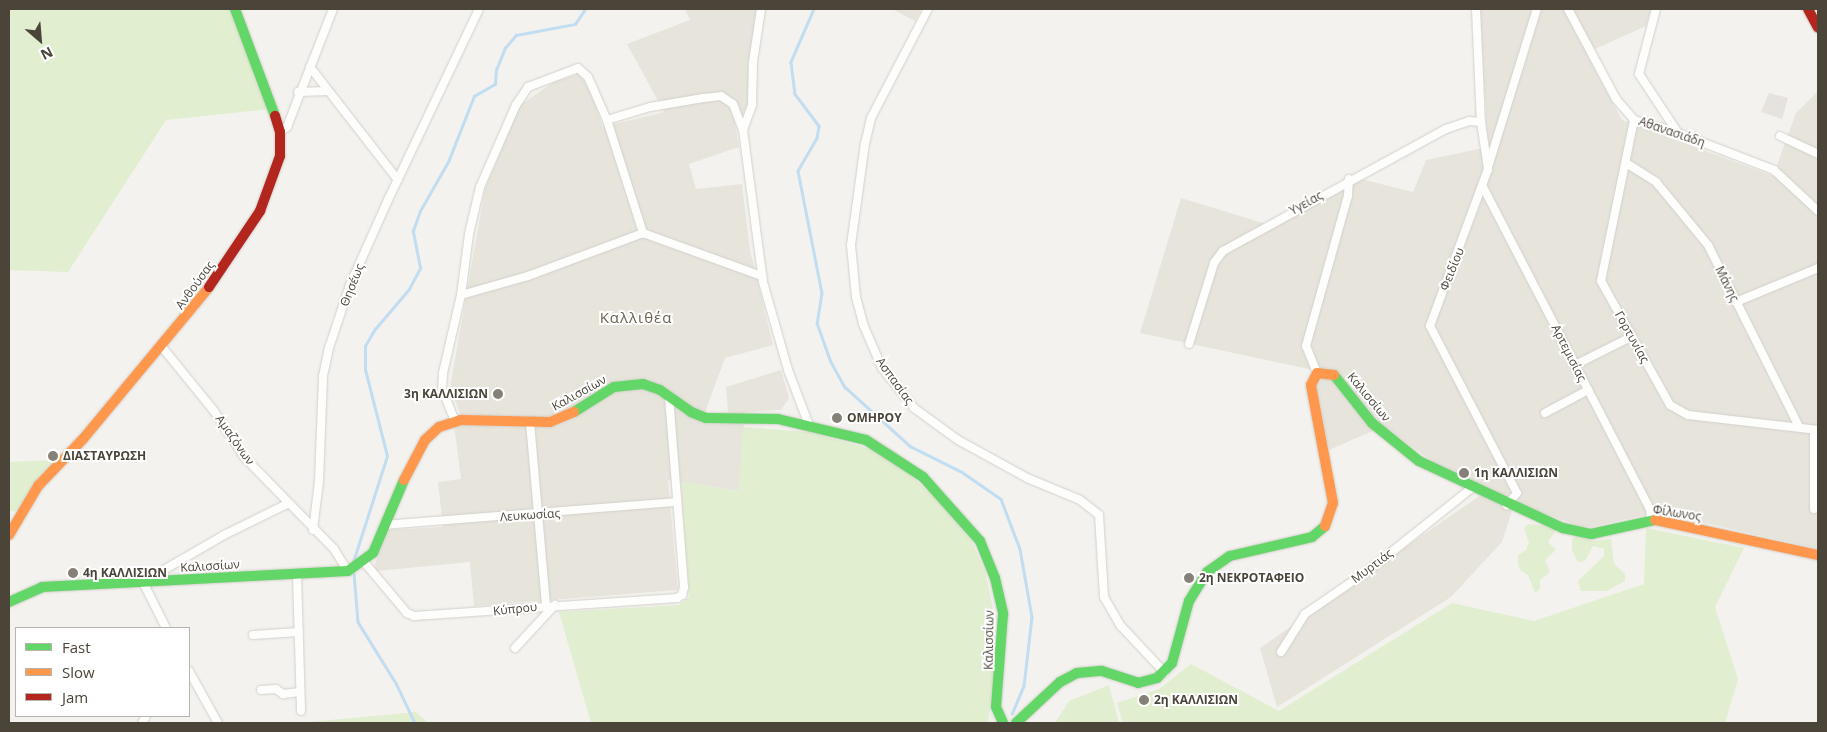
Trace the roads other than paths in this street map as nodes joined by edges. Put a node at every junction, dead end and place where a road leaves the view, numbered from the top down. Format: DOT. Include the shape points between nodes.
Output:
graph roads {
  1 [pos="235,9"];
  2 [pos="333,9"];
  3 [pos="479,9"];
  4 [pos="761,9"];
  5 [pos="928,9"];
  6 [pos="1476,9"];
  7 [pos="1537,9"];
  8 [pos="1568,9"];
  9 [pos="1656,9"];
  10 [pos="1808,9"];
  11 [pos="1818,28"];
  12 [pos="310,67"];
  13 [pos="328,91"];
  14 [pos="298,92"];
  15 [pos="607,120"];
  16 [pos="1634,120"];
  17 [pos="1481,122"];
  18 [pos="743,130"];
  19 [pos="280,132"];
  20 [pos="1678,133"];
  21 [pos="1780,136"];
  22 [pos="1818,154"];
  23 [pos="1626,162"];
  24 [pos="1488,169"];
  25 [pos="1349,179"];
  26 [pos="398,180"];
  27 [pos="1483,187"];
  28 [pos="1818,211"];
  29 [pos="643,233"];
  30 [pos="1818,268"];
  31 [pos="762,276"];
  32 [pos="461,295"];
  33 [pos="1736,302"];
  34 [pos="1631,337"];
  35 [pos="1189,344"];
  36 [pos="162,347"];
  37 [pos="1575,365"];
  38 [pos="1317,373"];
  39 [pos="1588,390"];
  40 [pos="669,396"];
  41 [pos="1545,412"];
  42 [pos="455,421"];
  43 [pos="530,422"];
  44 [pos="809,425"];
  45 [pos="1798,427"];
  46 [pos="1816,430"];
  47 [pos="1473,488"];
  48 [pos="677,502"];
  49 [pos="286,504"];
  50 [pos="1507,504"];
  51 [pos="1814,509"];
  52 [pos="537,515"];
  53 [pos="1651,520"];
  54 [pos="384,525"];
  55 [pos="312,530"];
  56 [pos="9,535"];
  57 [pos="1818,555"];
  58 [pos="364,562"];
  59 [pos="348,570"];
  60 [pos="297,575"];
  61 [pos="143,582"];
  62 [pos="9,602"];
  63 [pos="555,605"];
  64 [pos="546,606"];
  65 [pos="166,627"];
  66 [pos="298,632"];
  67 [pos="253,635"];
  68 [pos="515,648"];
  69 [pos="1281,652"];
  70 [pos="1165,673"];
  71 [pos="191,680"];
  72 [pos="261,690"];
  73 [pos="300,692"];
  74 [pos="301,711"];
  75 [pos="218,723"];
  76 [pos="1003,723"];
  77 [pos="1016,723"];
  1 -- 19 [label="main road, Ανθούσας" via="264,80"];
  2 -- 12 [label="street"];
  3 -- 26 [label="street, Θησέως"];
  4 -- 18 [label="street" via="752,105"];
  5 -- 70 [label="street, Ασπασίας" via="871,118 865,144 851,245 855,289 863,324 882,368 914,408 958,440 1027,478 1080,500 1098,516 1104,597 1121,626"];
  6 -- 17 [label="street, Φειδίου"];
  7 -- 24 [label="street"];
  8 -- 16 [label="street, Αθανασιάδη" via="1616,99"];
  9 -- 20 [label="street" via="1639,74"];
  10 -- 11 [label="main road"];
  12 -- 13 [label="street"];
  12 -- 14 [label="street"];
  13 -- 14 [label="street"];
  13 -- 26 [label="street"];
  14 -- 19 [label="street" via="286,126"];
  15 -- 18 [label="street" via="650,106 721,96 734,104"];
  15 -- 29 [label="street"];
  15 -- 32 [label="street" via="588,78 578,68 528,87 516,105 480,186 469,234"];
  16 -- 20 [label="street, Αθανασιάδη"];
  16 -- 23 [label="street, Γορτυνίας"];
  17 -- 24 [label="street, Φειδίου"];
  17 -- 25 [label="street, Υγείας" via="1469,121 1446,129"];
  18 -- 31 [label="street"];
  19 -- 36 [label="main road, Ανθούσας" via="277,167 256,219 206,292"];
  20 -- 28 [label="street, Αθανασιάδη" via="1774,170"];
  21 -- 22 [label="street"];
  23 -- 33 [label="street, Μάνης" via="1656,182 1700,232"];
  23 -- 34 [label="street, Γορτυνίας" via="1600,273 1601,281"];
  24 -- 27 [label="street, Φειδίου"];
  25 -- 35 [label="street, Υγείας" via="1223,251 1214,263"];
  25 -- 38 [label="street" via="1348,196 1306,346"];
  26 -- 55 [label="street, Θησέως" via="350,285 329,348 323,376 319,481"];
  27 -- 37 [label="street, Αρτεμισίας"];
  27 -- 50 [label="street, Φειδίου" via="1430,326 1517,493"];
  29 -- 31 [label="street"];
  29 -- 32 [label="street" via="528,276"];
  30 -- 33 [label="street"];
  31 -- 44 [label="street" via="788,370"];
  32 -- 42 [label="street" via="442,381"];
  33 -- 45 [label="street, Μάνης"];
  34 -- 37 [label="street"];
  34 -- 45 [label="street, Γορτυνίας" via="1670,405 1678,410 1688,415"];
  36 -- 49 [label="street, Αμαζόνων" via="214,411 245,458"];
  36 -- 56 [label="main road, Ανθούσας" via="38,486"];
  37 -- 39 [label="street, Αρτεμισίας"];
  38 -- 47 [label="main road, Καλισσίων" via="1334,375 1372,423 1403,450"];
  38 -- 70 [label="main road" via="1312,385 1333,503 1328,524 1312,537 1244,551 1219,562 1207,572 1192,592 1175,657"];
  39 -- 41 [label="street"];
  39 -- 53 [label="street, Αρτεμισίας" via="1650,509"];
  40 -- 43 [label="main road, Καλισσίων" via="647,385 624,385 605,392 563,418"];
  40 -- 44 [label="main road, Καλισσίων" via="691,412 706,418 770,418"];
  40 -- 48 [label="street"];
  42 -- 43 [label="main road, Καλισσίων"];
  42 -- 54 [label="main road, Καλισσίων" via="439,426 425,440"];
  43 -- 52 [label="street"];
  44 -- 76 [label="main road, Καλισσίων" via="866,440 905,463 948,503 980,541 1003,608 996,710"];
  45 -- 46 [label="street, Γορτυνίας"];
  46 -- 51 [label="street"];
  47 -- 50 [label="main road, Καλισσίων"];
  47 -- 69 [label="street, Μυρτιάς" via="1369,570 1306,614"];
  48 -- 52 [label="street, Λευκωσίας"];
  48 -- 63 [label="street, Κύπρου" via="682,595 677,598"];
  49 -- 55 [label="street, Αμαζόνων"];
  49 -- 61 [label="street"];
  50 -- 53 [label="main road, Φίλωνος" via="1584,534"];
  52 -- 54 [label="street, Λευκωσίας"];
  52 -- 64 [label="street"];
  53 -- 57 [label="main road, Φίλωνος"];
  54 -- 58 [label="main road, Καλισσίων" via="373,553"];
  55 -- 59 [label="street" via="334,549"];
  58 -- 59 [label="main road, Καλισσίων"];
  58 -- 64 [label="street, Κύπρου" via="407,613 414,616"];
  59 -- 60 [label="main road, Καλισσίων"];
  60 -- 61 [label="main road, Καλισσίων"];
  60 -- 66 [label="street"];
  61 -- 62 [label="main road, Καλισσίων" via="42,587"];
  61 -- 65 [label="street"];
  63 -- 64 [label="street, Κύπρου"];
  63 -- 68 [label="street"];
  66 -- 67 [label="street"];
  66 -- 73 [label="street"];
  70 -- 77 [label="main road" via="1146,684 1102,671 1077,673 1060,682"];
  71 -- 75 [label="street"];
  72 -- 73 [label="street" via="276,689 283,694"];
  73 -- 74 [label="street"];
}
